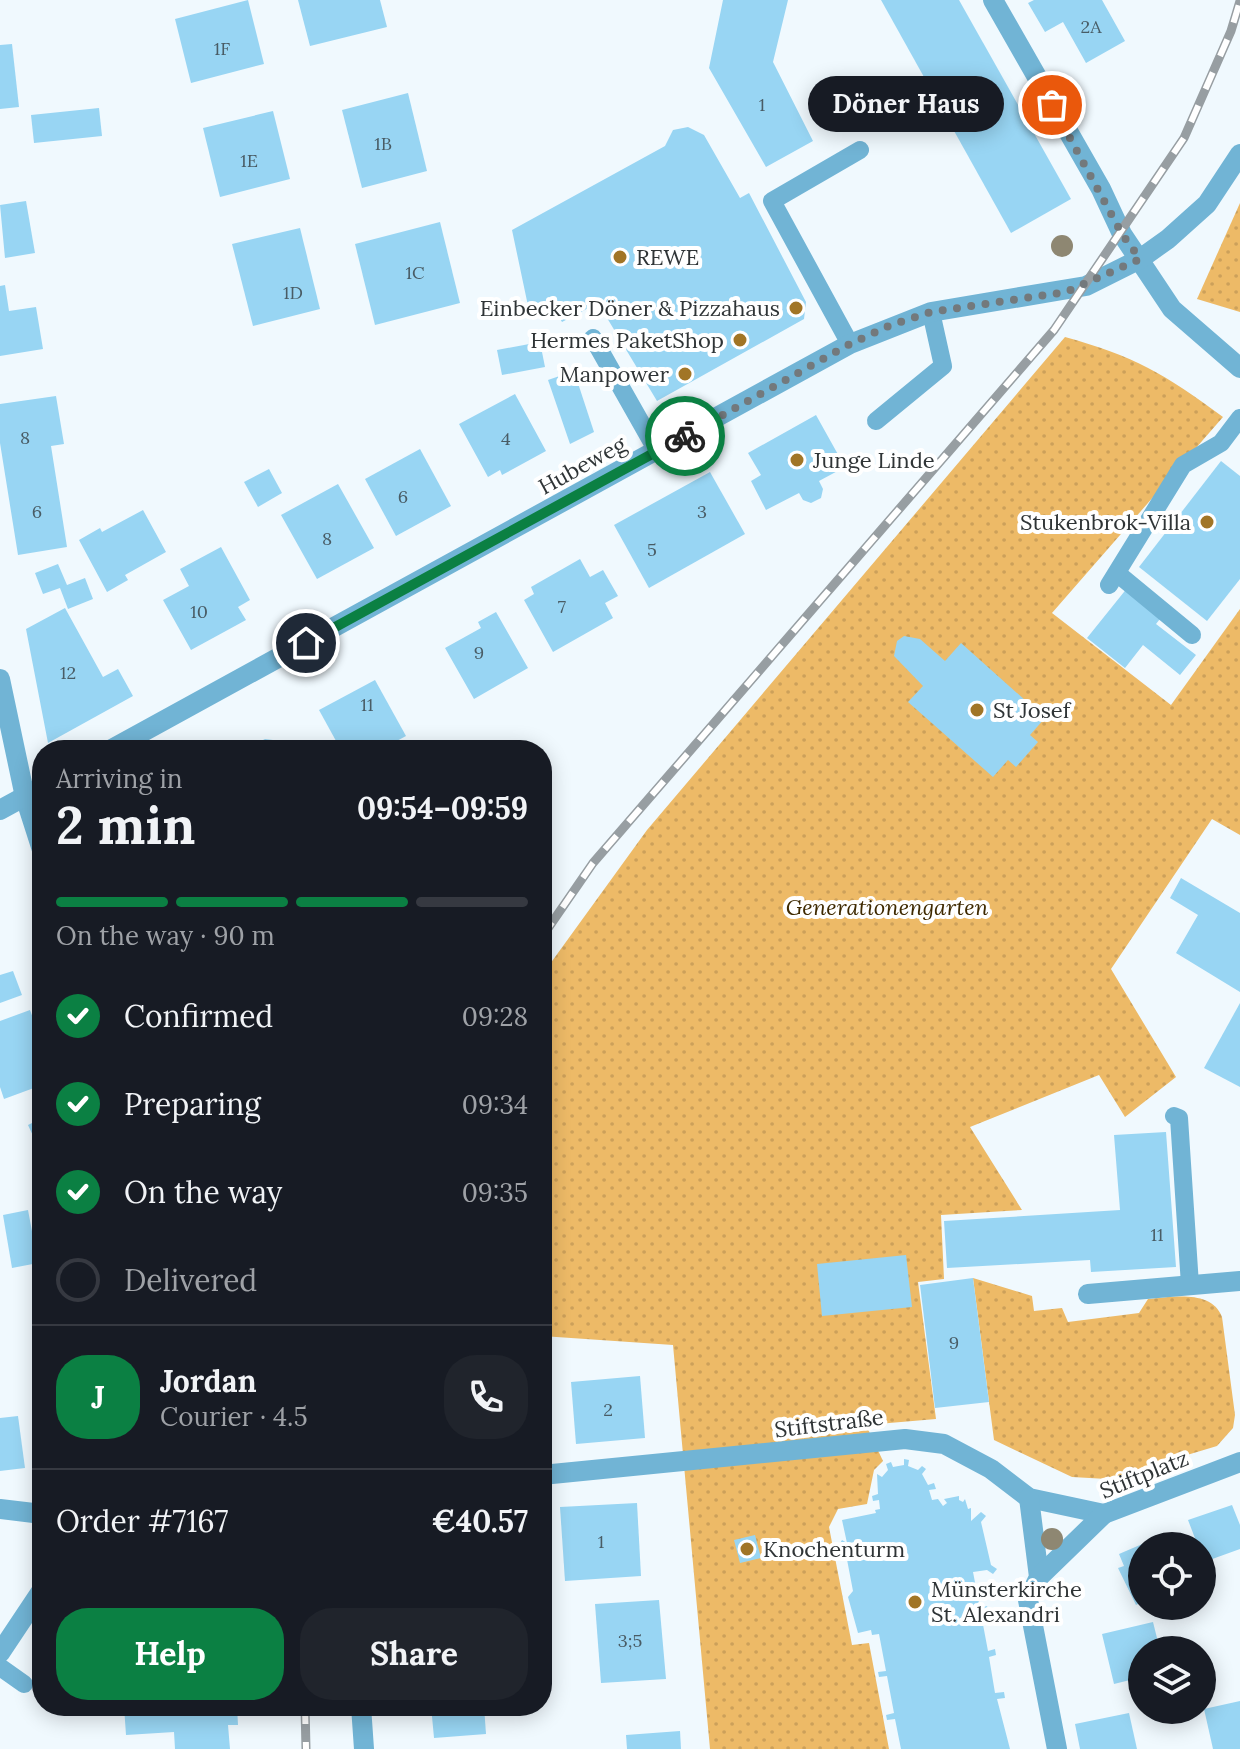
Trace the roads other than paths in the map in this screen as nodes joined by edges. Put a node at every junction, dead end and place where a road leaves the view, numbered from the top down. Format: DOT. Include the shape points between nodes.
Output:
graph roads {
  1 [pos="993,0"];
  2 [pos="860,150"];
  3 [pos="1240,154"];
  4 [pos="1140,259"];
  5 [pos="931,312"];
  6 [pos="593,338"];
  7 [pos="850,344"];
  8 [pos="1240,368"];
  9 [pos="1240,418"];
  10 [pos="876,421"];
  11 [pos="657,451"];
  12 [pos="1192,635"];
  13 [pos="0,679"];
  14 [pos="128,740"];
  15 [pos="32,789"];
  16 [pos="32,793"];
  17 [pos="0,810"];
  18 [pos="1174,1116"];
  19 [pos="1240,1281"];
  20 [pos="1190,1285"];
  21 [pos="1088,1294"];
  22 [pos="1240,1462"];
  23 [pos="552,1474"];
  24 [pos="1029,1498"];
  25 [pos="0,1509"];
  26 [pos="32,1513"];
  27 [pos="1104,1514"];
  28 [pos="1039,1577"];
  29 [pos="32,1605"];
  30 [pos="0,1653"];
  31 [pos="0,1667"];
  32 [pos="24,1684"];
  33 [pos="362,1716"];
  34 [pos="364,1749"];
  35 [pos="1057,1749"];
  1 -- 4 [label="street"];
  2 -- 7 [label="lane" via="772,201"];
  3 -- 4 [label="street, Hubeweg" via="1207,204"];
  4 -- 5 [label="street, Hubeweg" via="1066,292"];
  4 -- 8 [label="street" via="1172,309"];
  5 -- 7 [label="street, Hubeweg"];
  5 -- 10 [label="lane" via="943,366"];
  6 -- 11 [label="lane"];
  7 -- 11 [label="street, Hubeweg"];
  9 -- 12 [label="lane" via="1221,443 1183,465 1113,579"];
  11 -- 14 [label="street, Hubeweg"];
  13 -- 15 [label="street"];
  16 -- 17 [label="street"];
  18 -- 20 [label="lane" via="1179,1118"];
  19 -- 20 [label="street"];
  20 -- 21 [label="street"];
  22 -- 27 [label="street, Stiftplatz"];
  23 -- 24 [label="street, Stiftstraße" via="905,1439 944,1444 991,1469"];
  24 -- 27 [label="street, Stiftstraße"];
  24 -- 28 [label="street"];
  25 -- 26 [label="street"];
  27 -- 28 [label="street, Stiftplatz"];
  28 -- 35 [label="street" via="1028,1600"];
  29 -- 30 [label="street"];
  31 -- 32 [label="lane"];
  33 -- 34 [label="street"];
}
